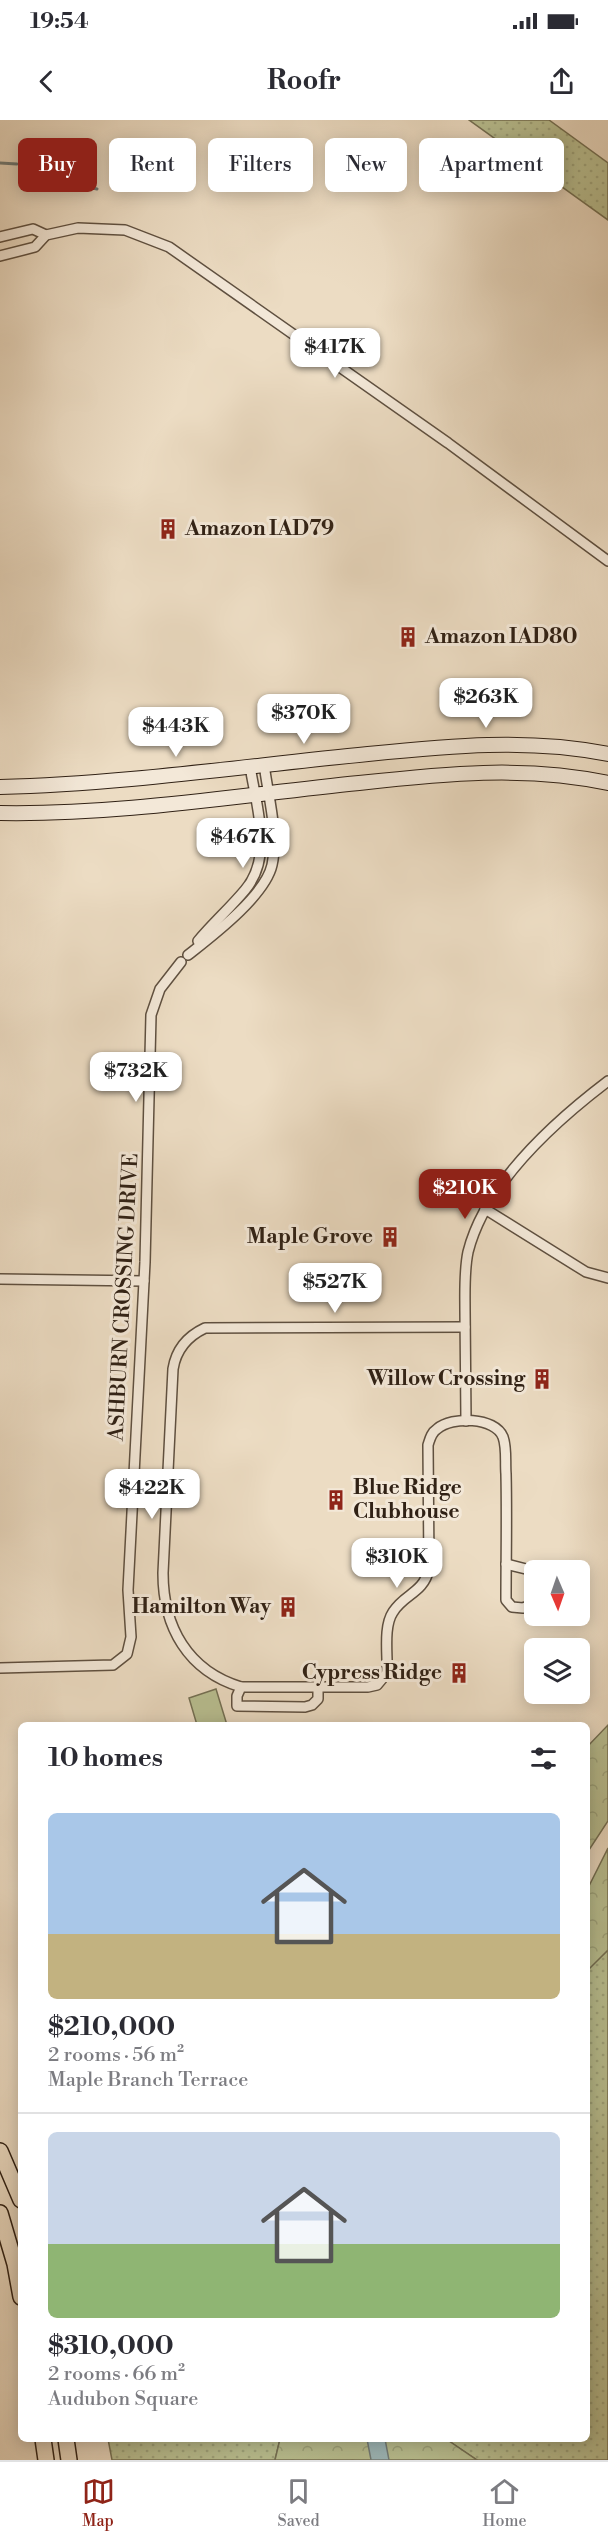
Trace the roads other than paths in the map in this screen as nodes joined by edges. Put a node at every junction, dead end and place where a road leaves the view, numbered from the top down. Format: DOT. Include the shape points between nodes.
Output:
graph roads {
  1 [pos="46,235"];
  2 [pos="0,237"];
  3 [pos="0,256"];
  4 [pos="608,561"];
  5 [pos="608,754"];
  6 [pos="257,765"];
  7 [pos="608,783"];
  8 [pos="0,787"];
  9 [pos="261,793"];
  10 [pos="0,813"];
  11 [pos="181,962"];
  12 [pos="608,1081"];
  13 [pos="485,1209"];
  14 [pos="608,1278"];
  15 [pos="0,1279"];
  16 [pos="144,1281"];
  17 [pos="465,1327"];
  18 [pos="466,1421"];
  19 [pos="506,1564"];
  20 [pos="524,1568"];
  21 [pos="524,1607"];
  22 [pos="0,1668"];
  23 [pos="241,1688"];
  24 [pos="318,1688"];
  25 [pos="0,2151"];
  26 [pos="18,2193"];
  27 [pos="0,2213"];
  28 [pos="18,2281"];
  29 [pos="43,2442"];
  30 [pos="66,2442"];
  31 [pos="46,2460"];
  32 [pos="69,2460"];
  1 -- 2 [label="street" via="33,229"];
  1 -- 3 [label="street" via="35,247"];
  1 -- 4 [label="street" via="78,228 105,228 125,230 170,247"];
  5 -- 6 [label="main road" via="506,743"];
  6 -- 8 [label="main road" via="70,785"];
  6 -- 9 [label="street"];
  6 -- 9 [label="street"];
  7 -- 9 [label="main road" via="508,771"];
  9 -- 9 [label="street" via="262,850 257,871 246,890 188,955 224,926 269,874 274,849"];
  9 -- 10 [label="main road" via="103,810"];
  11 -- 16 [label="street, ASHBURN CROSSING DRIVE" via="160,989 151,1015"];
  12 -- 13 [label="street" via="526,1155"];
  13 -- 14 [label="street" via="585,1272"];
  13 -- 17 [label="street" via="468,1252"];
  15 -- 16 [label="street"];
  16 -- 22 [label="street, ASHBURN CROSSING DRIVE" via="128,1590 132,1637 127,1654 113,1665"];
  17 -- 18 [label="street"];
  17 -- 23 [label="street" via="205,1328 186,1342 175,1359 163,1580 166,1601 175,1633 187,1653 213,1677"];
  18 -- 19 [label="street" via="496,1426 505,1445"];
  18 -- 24 [label="street" via="437,1428 428,1445 429,1569 426,1582 392,1613 388,1624 387,1673 368,1687"];
  19 -- 20 [label="street"];
  19 -- 21 [label="street" via="506,1600 512,1607"];
  23 -- 24 [label="street"];
  23 -- 24 [label="street" via="237,1706 294,1707 312,1705 318,1699"];
  25 -- 26 [label="main road"];
  27 -- 28 [label="main road"];
  29 -- 31 [label="main road"];
  30 -- 32 [label="main road"];
}
